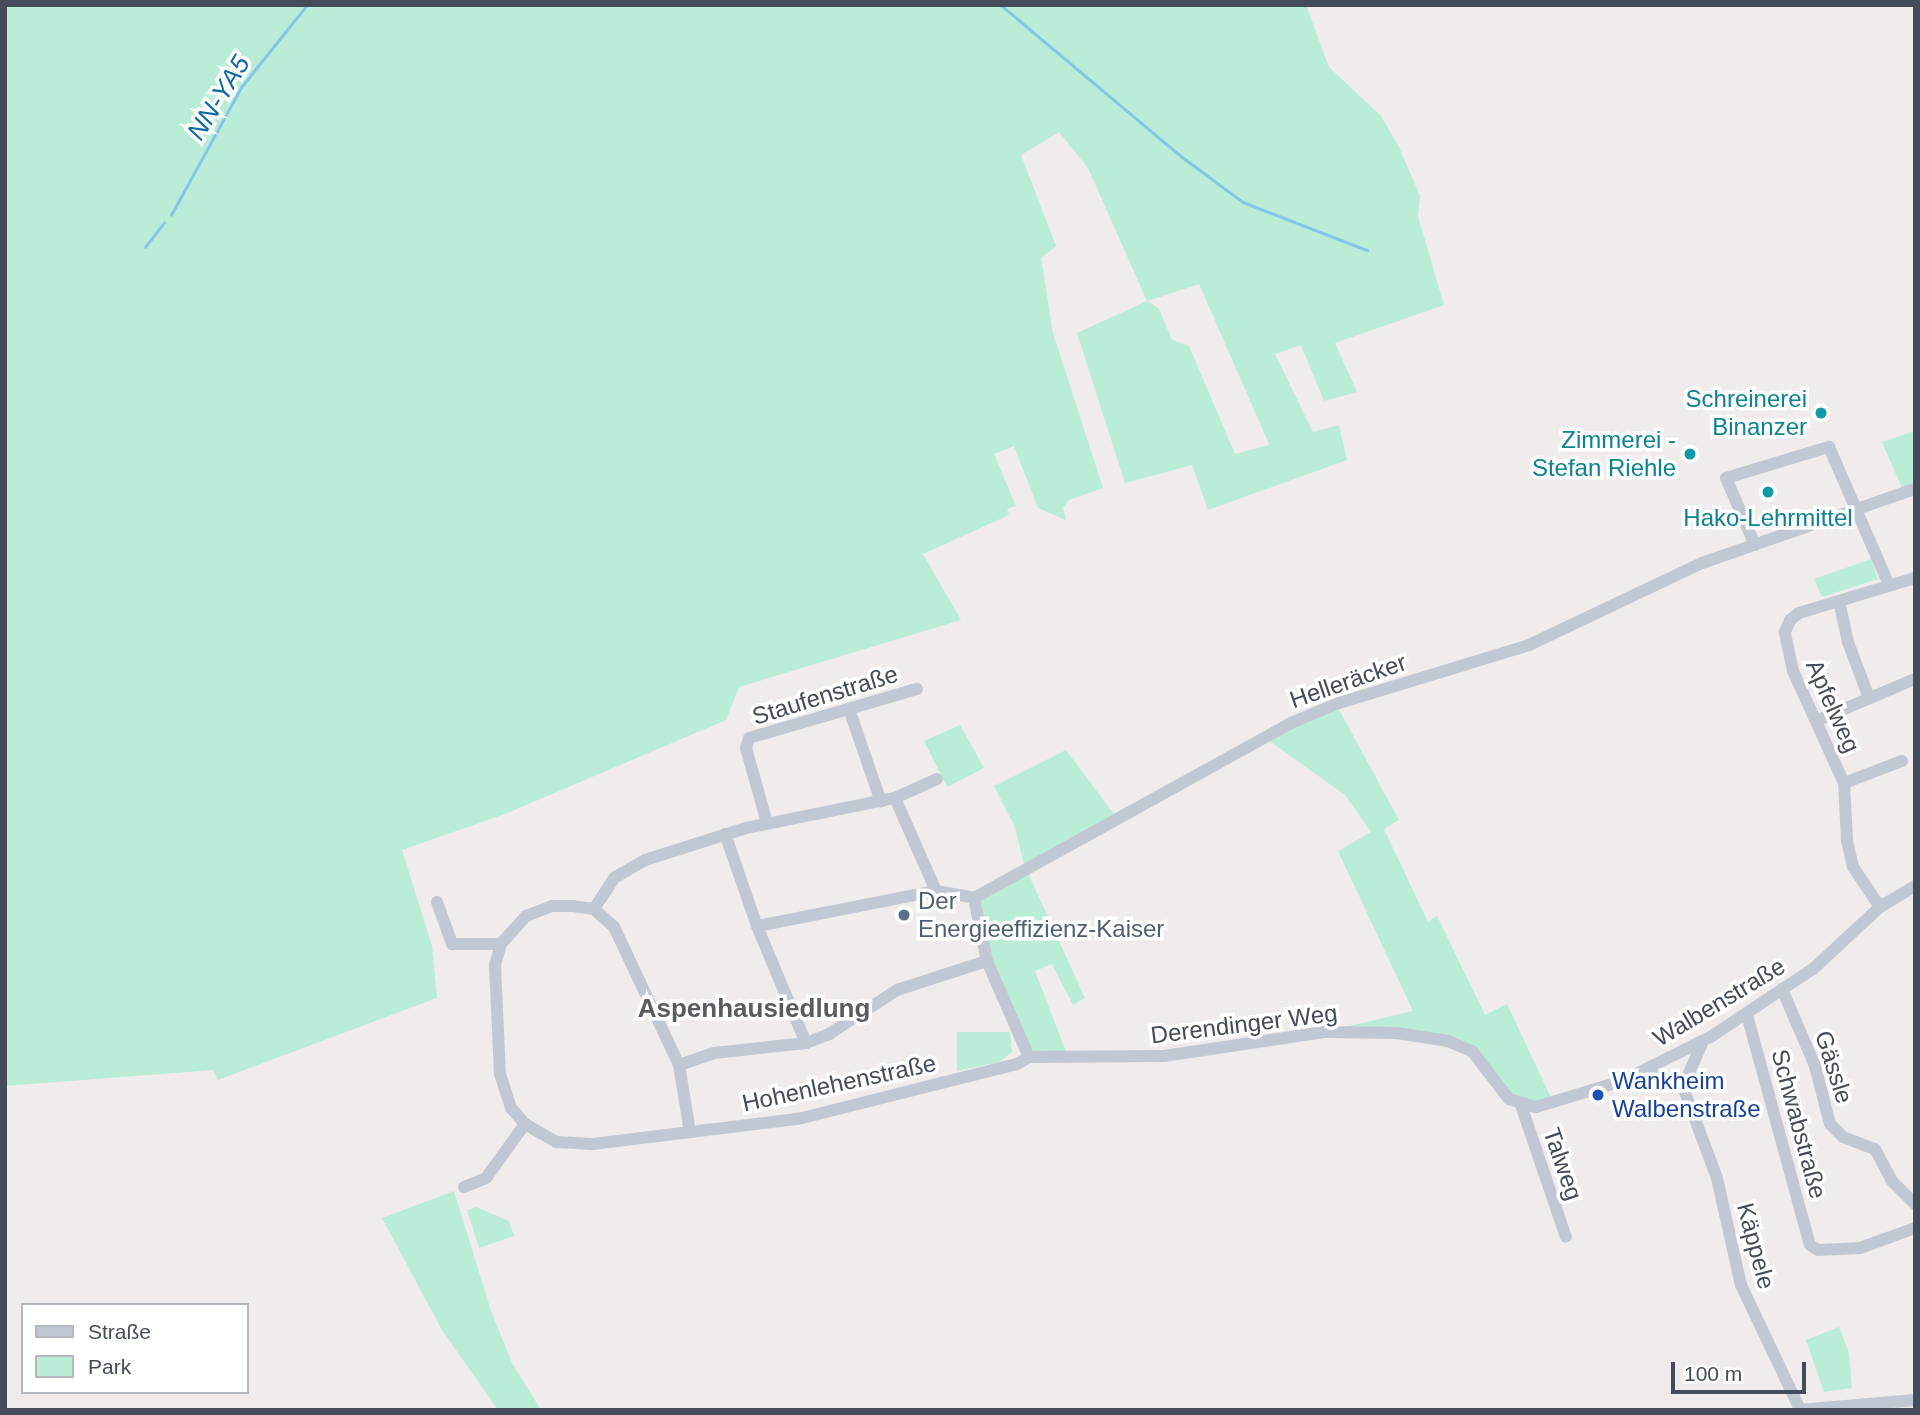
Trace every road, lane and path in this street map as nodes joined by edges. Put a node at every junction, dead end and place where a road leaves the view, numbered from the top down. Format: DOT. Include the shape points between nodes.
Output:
graph roads {
  1 [pos="1911,493"];
  2 [pos="1858,512"];
  3 [pos="1755,545"];
  4 [pos="1915,578"];
  5 [pos="1889,585"];
  6 [pos="1839,601"];
  7 [pos="1915,679"];
  8 [pos="917,689"];
  9 [pos="1869,698"];
  10 [pos="849,709"];
  11 [pos="1816,721"];
  12 [pos="1902,761"];
  13 [pos="937,779"];
  14 [pos="1844,783"];
  15 [pos="895,798"];
  16 [pos="881,802"];
  17 [pos="767,823"];
  18 [pos="725,834"];
  19 [pos="1915,886"];
  20 [pos="936,891"];
  21 [pos="974,898"];
  22 [pos="437,902"];
  23 [pos="1880,907"];
  24 [pos="594,909"];
  25 [pos="757,926"];
  26 [pos="501,944"];
  27 [pos="987,961"];
  28 [pos="1782,989"];
  29 [pos="1747,1015"];
  30 [pos="1703,1041"];
  31 [pos="806,1043"];
  32 [pos="1029,1057"];
  33 [pos="679,1065"];
  34 [pos="1645,1070"];
  35 [pos="1683,1087"];
  36 [pos="1521,1105"];
  37 [pos="525,1124"];
  38 [pos="690,1132"];
  39 [pos="464,1187"];
  40 [pos="1915,1204"];
  41 [pos="1915,1228"];
  42 [pos="1566,1237"];
  43 [pos="1915,1400"];
  44 [pos="1800,1410"];
  1 -- 2 [label="street, Helleräcker"];
  2 -- 3 [label="street, Helleräcker"];
  2 -- 3 [label="street" via="1829,447 1726,478"];
  2 -- 5 [label="street"];
  3 -- 21 [label="street, Helleräcker" via="1702,563 1529,645 1291,723"];
  4 -- 5 [label="street, Apfelweg"];
  5 -- 6 [label="street, Apfelweg"];
  6 -- 9 [label="street" via="1848,642"];
  6 -- 11 [label="street, Apfelweg" via="1799,613 1785,632 1793,671"];
  7 -- 9 [label="street"];
  8 -- 10 [label="street, Staufenstraße"];
  9 -- 11 [label="street"];
  10 -- 16 [label="street"];
  10 -- 17 [label="street, Staufenstraße" via="746,743"];
  11 -- 14 [label="street, Apfelweg"];
  12 -- 14 [label="street"];
  13 -- 15 [label="street"];
  14 -- 23 [label="street, Apfelweg" via="1849,854"];
  15 -- 16 [label="street"];
  15 -- 20 [label="street"];
  16 -- 17 [label="street"];
  17 -- 18 [label="street"];
  18 -- 24 [label="street" via="629,867 607,886"];
  18 -- 25 [label="street"];
  19 -- 23 [label="street, Walbenstraße"];
  20 -- 21 [label="street"];
  20 -- 25 [label="street"];
  21 -- 27 [label="street"];
  22 -- 26 [label="street" via="452,944"];
  23 -- 28 [label="street, Walbenstraße" via="1813,969"];
  24 -- 26 [label="street" via="541,908 526,916"];
  24 -- 33 [label="street" via="614,927"];
  25 -- 31 [label="street"];
  26 -- 37 [label="street" via="495,965 500,1074 507,1101"];
  27 -- 31 [label="street" via="897,990 829,1034"];
  27 -- 32 [label="street"];
  28 -- 29 [label="street, Walbenstraße"];
  28 -- 40 [label="street, Gässle" via="1815,1066 1830,1124 1843,1137 1875,1149 1892,1181"];
  29 -- 30 [label="street, Walbenstraße"];
  29 -- 41 [label="street, Schwabstraße" via="1810,1245 1818,1250 1860,1248"];
  30 -- 34 [label="street, Walbenstraße"];
  30 -- 35 [label="street"];
  31 -- 33 [label="street" via="714,1053"];
  32 -- 36 [label="street, Derendinger Weg" via="1164,1056 1324,1032 1397,1033 1448,1041 1472,1051 1509,1098"];
  32 -- 38 [label="street, Hohenlehenstraße" via="1017,1064 798,1119"];
  33 -- 38 [label="street"];
  34 -- 35 [label="street"];
  34 -- 36 [label="street, Walbenstraße" via="1536,1107"];
  35 -- 44 [label="street, Käppele" via="1717,1178 1741,1285"];
  36 -- 42 [label="street, Talweg"];
  37 -- 38 [label="street, Hohenlehenstraße" via="571,1145"];
  37 -- 39 [label="street" via="486,1178"];
  43 -- 44 [label="street"];
}
